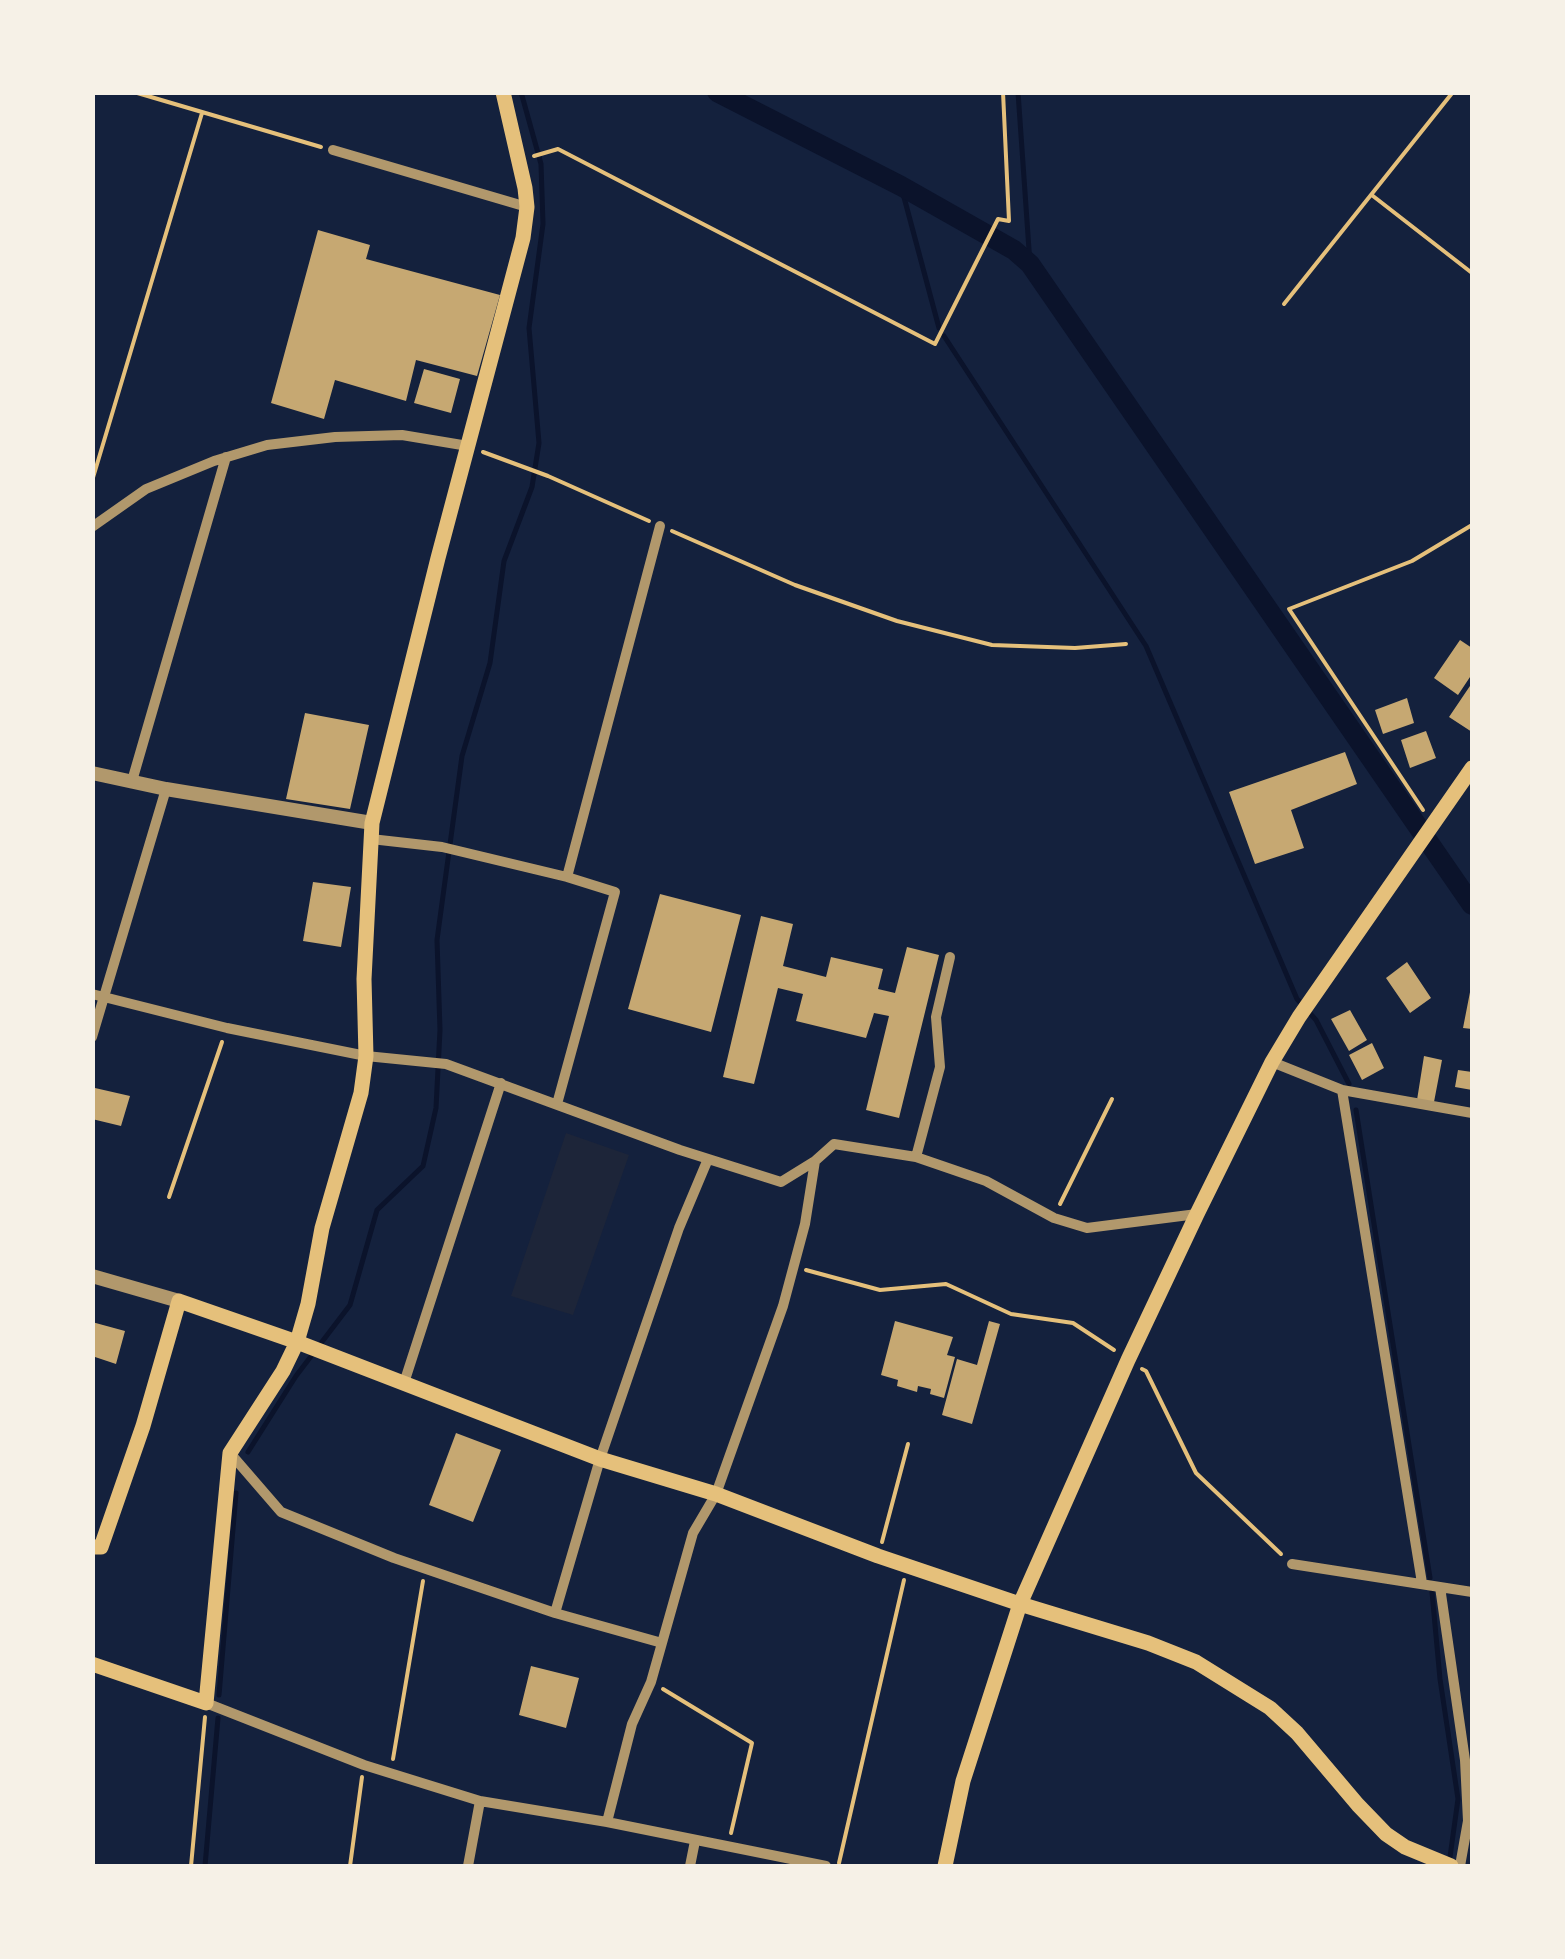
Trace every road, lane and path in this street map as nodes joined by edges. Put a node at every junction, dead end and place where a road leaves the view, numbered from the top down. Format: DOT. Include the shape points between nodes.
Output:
graph roads {
  1 [pos="134,92"];
  2 [pos="503,92"];
  3 [pos="1003,92"];
  4 [pos="1454,92"];
  5 [pos="202,112"];
  6 [pos="333,150"];
  7 [pos="530,156"];
  8 [pos="1372,196"];
  9 [pos="527,207"];
  10 [pos="1472,273"];
  11 [pos="1284,304"];
  12 [pos="468,446"];
  13 [pos="226,457"];
  14 [pos="92,481"];
  15 [pos="1472,525"];
  16 [pos="660,526"];
  17 [pos="92,527"];
  18 [pos="1126,644"];
  19 [pos="1472,768"];
  20 [pos="92,772"];
  21 [pos="132,781"];
  22 [pos="166,790"];
  23 [pos="1434,826"];
  24 [pos="372,832"];
  25 [pos="567,877"];
  26 [pos="950,957"];
  27 [pos="99,995"];
  28 [pos="227,1028"];
  29 [pos="92,1037"];
  30 [pos="366,1056"];
  31 [pos="1272,1062"];
  32 [pos="501,1083"];
  33 [pos="1342,1090"];
  34 [pos="1112,1098"];
  35 [pos="557,1104"];
  36 [pos="1472,1113"];
  37 [pos="916,1158"];
  38 [pos="708,1159"];
  39 [pos="815,1161"];
  40 [pos="169,1197"];
  41 [pos="1197,1214"];
  42 [pos="1054,1218"];
  43 [pos="793,1266"];
  44 [pos="92,1276"];
  45 [pos="179,1301"];
  46 [pos="310,1348"];
  47 [pos="1128,1360"];
  48 [pos="404,1384"];
  49 [pos="908,1444"];
  50 [pos="230,1453"];
  51 [pos="600,1458"];
  52 [pos="716,1494"];
  53 [pos="92,1547"];
  54 [pos="878,1556"];
  55 [pos="1292,1564"];
  56 [pos="907,1565"];
  57 [pos="426,1569"];
  58 [pos="1422,1583"];
  59 [pos="1440,1587"];
  60 [pos="1472,1592"];
  61 [pos="1020,1604"];
  62 [pos="555,1614"];
  63 [pos="662,1642"];
  64 [pos="92,1664"];
  65 [pos="650,1682"];
  66 [pos="206,1703"];
  67 [pos="364,1765"];
  68 [pos="390,1774"];
  69 [pos="480,1800"];
  70 [pos="607,1822"];
  71 [pos="695,1841"];
  72 [pos="727,1847"];
  73 [pos="191,1866"];
  74 [pos="350,1866"];
  75 [pos="468,1866"];
  76 [pos="690,1866"];
  77 [pos="826,1866"];
  78 [pos="838,1866"];
  79 [pos="945,1866"];
  80 [pos="1451,1866"];
  81 [pos="1460,1866"];
  1 -- 5 [label="path"];
  2 -- 9 [label="main road"];
  3 -- 7 [label="path" via="1009,221 998,219 935,344 558,148"];
  4 -- 8 [label="path"];
  5 -- 6 [label="path"];
  5 -- 14 [label="path"];
  6 -- 9 [label="street"];
  8 -- 10 [label="path"];
  8 -- 11 [label="path"];
  9 -- 12 [label="main road"];
  12 -- 13 [label="street" via="402,435 335,437"];
  12 -- 16 [label="path"];
  12 -- 24 [label="main road"];
  13 -- 17 [label="street" via="146,489"];
  13 -- 21 [label="street"];
  15 -- 23 [label="path" via="1412,561 1290,609"];
  16 -- 18 [label="path" via="897,621 992,645"];
  16 -- 25 [label="street"];
  19 -- 23 [label="main road"];
  20 -- 21 [label="street"];
  21 -- 22 [label="street"];
  22 -- 24 [label="street"];
  22 -- 27 [label="street"];
  23 -- 31 [label="main road"];
  24 -- 25 [label="street"];
  24 -- 30 [label="main road"];
  25 -- 35 [label="street" via="614,892"];
  26 -- 37 [label="street" via="936,1018 940,1066"];
  27 -- 28 [label="street"];
  27 -- 29 [label="street"];
  28 -- 30 [label="street"];
  28 -- 40 [label="path"];
  30 -- 32 [label="street" via="446,1064"];
  30 -- 46 [label="main road" via="322,1228 308,1304"];
  31 -- 33 [label="street"];
  31 -- 41 [label="main road"];
  32 -- 35 [label="street"];
  32 -- 48 [label="street"];
  33 -- 36 [label="street"];
  33 -- 58 [label="street"];
  34 -- 42 [label="path"];
  35 -- 38 [label="street"];
  37 -- 39 [label="street" via="834,1144"];
  37 -- 42 [label="street" via="986,1181"];
  38 -- 39 [label="street" via="781,1182"];
  38 -- 51 [label="street"];
  39 -- 43 [label="street"];
  41 -- 42 [label="street" via="1087,1228"];
  41 -- 47 [label="main road"];
  43 -- 47 [label="path" via="880,1290 946,1284 1011,1314 1073,1323"];
  43 -- 52 [label="street"];
  44 -- 45 [label="street"];
  45 -- 46 [label="main road"];
  45 -- 53 [label="main road" via="101,1547"];
  46 -- 48 [label="main road"];
  46 -- 50 [label="main road" via="283,1370"];
  47 -- 55 [label="path" via="1146,1371 1196,1473"];
  47 -- 61 [label="main road"];
  48 -- 51 [label="main road"];
  49 -- 54 [label="path"];
  50 -- 57 [label="street" via="281,1512"];
  50 -- 66 [label="main road"];
  51 -- 52 [label="main road"];
  51 -- 62 [label="street"];
  52 -- 54 [label="main road"];
  52 -- 63 [label="street" via="693,1533"];
  54 -- 56 [label="main road"];
  55 -- 58 [label="street"];
  56 -- 61 [label="main road"];
  56 -- 78 [label="path"];
  57 -- 62 [label="street"];
  57 -- 68 [label="path"];
  58 -- 59 [label="street"];
  59 -- 60 [label="street"];
  59 -- 81 [label="street" via="1465,1760 1468,1820"];
  61 -- 79 [label="main road" via="963,1781"];
  61 -- 80 [label="main road" via="1148,1643 1239,1687 1298,1733 1386,1834"];
  62 -- 63 [label="street"];
  63 -- 65 [label="street"];
  64 -- 66 [label="main road"];
  65 -- 70 [label="street"];
  65 -- 72 [label="path" via="752,1743"];
  66 -- 67 [label="street"];
  66 -- 73 [label="path"];
  67 -- 68 [label="street"];
  67 -- 74 [label="path"];
  68 -- 69 [label="street"];
  69 -- 70 [label="street"];
  69 -- 75 [label="street"];
  70 -- 71 [label="street"];
  71 -- 72 [label="street"];
  71 -- 76 [label="street"];
  72 -- 77 [label="street"];
}
